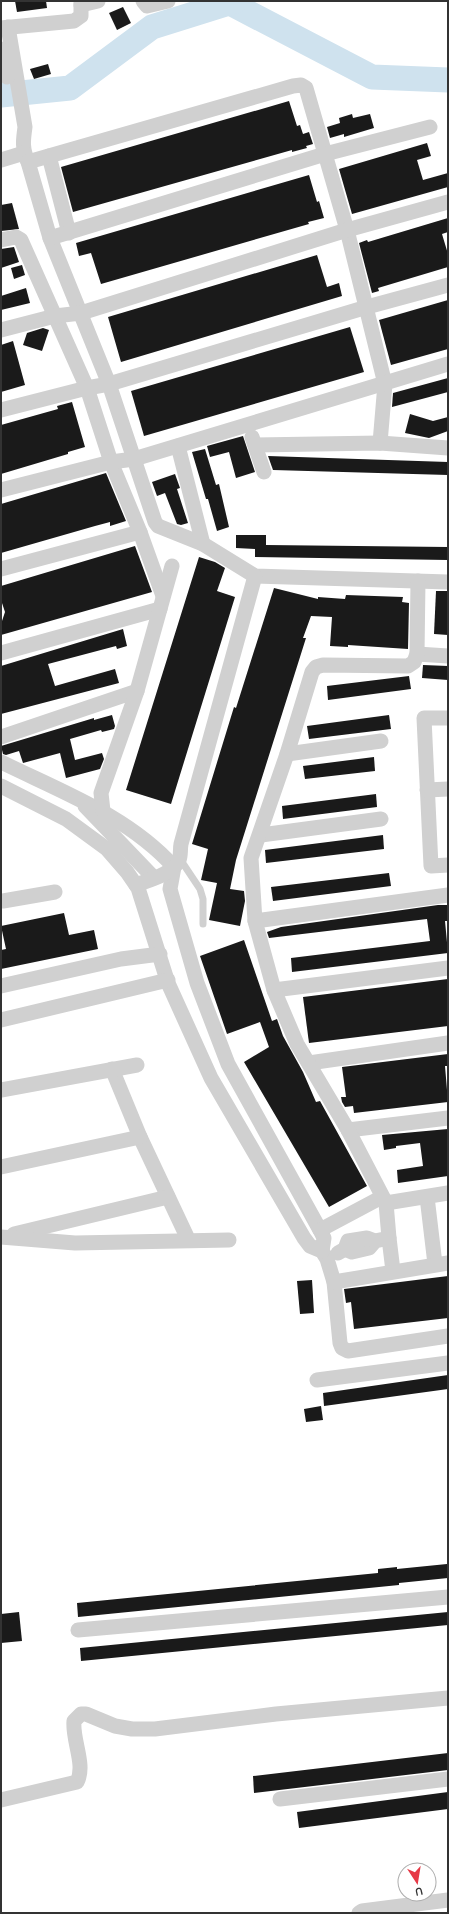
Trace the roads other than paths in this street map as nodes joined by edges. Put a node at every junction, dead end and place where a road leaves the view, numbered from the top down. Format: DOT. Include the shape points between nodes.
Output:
graph roads {
  1 [pos="98,1"];
  2 [pos="143,1"];
  3 [pos="168,1"];
  4 [pos="81,3"];
  5 [pos="5,28"];
  6 [pos="1,49"];
  7 [pos="13,85"];
  8 [pos="430,127"];
  9 [pos="325,154"];
  10 [pos="48,156"];
  11 [pos="26,157"];
  12 [pos="1,160"];
  13 [pos="448,202"];
  14 [pos="347,230"];
  15 [pos="69,233"];
  16 [pos="50,238"];
  17 [pos="1,240"];
  18 [pos="448,285"];
  19 [pos="367,307"];
  20 [pos="80,313"];
  21 [pos="56,316"];
  22 [pos="1,330"];
  23 [pos="448,364"];
  24 [pos="109,384"];
  25 [pos="385,384"];
  26 [pos="87,388"];
  27 [pos="1,410"];
  28 [pos="248,425"];
  29 [pos="380,443"];
  30 [pos="255,445"];
  31 [pos="178,446"];
  32 [pos="448,448"];
  33 [pos="134,459"];
  34 [pos="111,462"];
  35 [pos="264,472"];
  36 [pos="1,490"];
  37 [pos="140,532"];
  38 [pos="203,544"];
  39 [pos="172,566"];
  40 [pos="1,570"];
  41 [pos="255,576"];
  42 [pos="418,581"];
  43 [pos="448,582"];
  44 [pos="161,602"];
  45 [pos="1,654"];
  46 [pos="417,654"];
  47 [pos="448,656"];
  48 [pos="137,691"];
  49 [pos="448,718"];
  50 [pos="1,737"];
  51 [pos="381,741"];
  52 [pos="287,754"];
  53 [pos="1,762"];
  54 [pos="106,779"];
  55 [pos="1,786"];
  56 [pos="448,789"];
  57 [pos="427,790"];
  58 [pos="80,801"];
  59 [pos="103,811"];
  60 [pos="381,819"];
  61 [pos="260,836"];
  62 [pos="177,863"];
  63 [pos="448,866"];
  64 [pos="154,878"];
  65 [pos="136,885"];
  66 [pos="55,892"];
  67 [pos="448,895"];
  68 [pos="2,897"];
  69 [pos="255,921"];
  70 [pos="203,924"];
  71 [pos="160,954"];
  72 [pos="448,968"];
  73 [pos="168,980"];
  74 [pos="1,986"];
  75 [pos="274,990"];
  76 [pos="1,1020"];
  77 [pos="448,1043"];
  78 [pos="309,1063"];
  79 [pos="137,1065"];
  80 [pos="112,1069"];
  81 [pos="1,1090"];
  82 [pos="448,1118"];
  83 [pos="348,1130"];
  84 [pos="140,1137"];
  85 [pos="1,1167"];
  86 [pos="448,1193"];
  87 [pos="168,1196"];
  88 [pos="427,1197"];
  89 [pos="384,1200"];
  90 [pos="320,1230"];
  91 [pos="1,1237"];
  92 [pos="188,1239"];
  93 [pos="382,1239"];
  94 [pos="229,1240"];
  95 [pos="324,1255"];
  96 [pos="441,1263"];
  97 [pos="393,1271"];
  98 [pos="334,1282"];
  99 [pos="448,1336"];
  100 [pos="448,1363"];
  101 [pos="317,1380"];
  102 [pos="448,1597"];
  103 [pos="78,1630"];
  104 [pos="448,1698"];
  105 [pos="448,1779"];
  106 [pos="280,1799"];
  107 [pos="1,1800"];
  108 [pos="448,1900"];
  109 [pos="358,1913"];
  1 -- 4 [label="street"];
  2 -- 3 [label="street" via="147,6"];
  4 -- 5 [label="street" via="81,16 74,21"];
  5 -- 7 [label="street"];
  6 -- 7 [label="street"];
  7 -- 11 [label="street" via="18,116 25,127 22,134"];
  8 -- 9 [label="street"];
  9 -- 10 [label="street" via="306,88 302,85"];
  9 -- 14 [label="street"];
  9 -- 15 [label="street"];
  10 -- 11 [label="street"];
  10 -- 15 [label="street"];
  11 -- 12 [label="street"];
  11 -- 16 [label="street"];
  13 -- 14 [label="street"];
  14 -- 19 [label="street"];
  14 -- 20 [label="street"];
  15 -- 16 [label="street"];
  16 -- 20 [label="street"];
  17 -- 21 [label="street" via="16,237 21,240"];
  18 -- 19 [label="street"];
  19 -- 24 [label="street"];
  19 -- 25 [label="street"];
  20 -- 21 [label="street"];
  20 -- 24 [label="street"];
  21 -- 22 [label="street"];
  21 -- 26 [label="street"];
  23 -- 25 [label="street"];
  24 -- 26 [label="street"];
  24 -- 33 [label="street"];
  25 -- 28 [label="street"];
  25 -- 29 [label="street"];
  26 -- 27 [label="street"];
  26 -- 34 [label="street"];
  28 -- 30 [label="street"];
  28 -- 31 [label="street"];
  29 -- 30 [label="street"];
  29 -- 32 [label="street"];
  30 -- 35 [label="street"];
  31 -- 33 [label="street"];
  31 -- 38 [label="street"];
  33 -- 34 [label="street"];
  33 -- 38 [label="street" via="158,526"];
  34 -- 36 [label="street"];
  34 -- 37 [label="street"];
  37 -- 40 [label="street"];
  37 -- 44 [label="street"];
  38 -- 41 [label="street"];
  39 -- 44 [label="street"];
  41 -- 42 [label="street"];
  41 -- 62 [label="street"];
  42 -- 43 [label="street"];
  42 -- 46 [label="street"];
  44 -- 45 [label="street"];
  44 -- 48 [label="street"];
  46 -- 47 [label="street"];
  46 -- 52 [label="street" via="414,662 408,666 323,664 316,667 312,672"];
  48 -- 50 [label="street"];
  48 -- 54 [label="street"];
  49 -- 57 [label="street" via="424,718"];
  51 -- 52 [label="street"];
  52 -- 61 [label="street"];
  53 -- 58 [label="street"];
  54 -- 58 [label="street"];
  54 -- 59 [label="street" via="101,794"];
  55 -- 65 [label="street" via="66,819 107,849"];
  56 -- 57 [label="street"];
  57 -- 63 [label="street" via="430,866"];
  58 -- 59 [label="street"];
  58 -- 64 [label="street"];
  59 -- 62 [label="street" via="138,833"];
  60 -- 61 [label="street"];
  61 -- 69 [label="street" via="251,858"];
  62 -- 64 [label="street"];
  62 -- 70 [label="lane" via="200,889 203,898"];
  62 -- 90 [label="street" via="170,889 197,983 228,1064"];
  64 -- 65 [label="street"];
  65 -- 71 [label="street"];
  66 -- 68 [label="street"];
  67 -- 69 [label="street"];
  69 -- 75 [label="street"];
  71 -- 73 [label="street"];
  71 -- 74 [label="street" via="128,958"];
  72 -- 75 [label="street"];
  73 -- 76 [label="street"];
  73 -- 95 [label="street" via="211,1078 304,1238 310,1246"];
  75 -- 78 [label="street" via="297,1044"];
  77 -- 78 [label="street"];
  78 -- 83 [label="street"];
  79 -- 80 [label="street"];
  80 -- 81 [label="street"];
  80 -- 84 [label="street"];
  82 -- 83 [label="street"];
  83 -- 89 [label="street"];
  84 -- 85 [label="street"];
  84 -- 87 [label="street"];
  86 -- 88 [label="street"];
  87 -- 91 [label="street"];
  87 -- 92 [label="street"];
  88 -- 89 [label="street"];
  88 -- 96 [label="street"];
  89 -- 90 [label="street"];
  89 -- 93 [label="street"];
  90 -- 95 [label="street" via="324,1238"];
  91 -- 92 [label="street" via="75,1243"];
  92 -- 94 [label="street"];
  93 -- 95 [label="street" via="348,1241 345,1249"];
  93 -- 97 [label="street"];
  95 -- 98 [label="street"];
  96 -- 97 [label="street"];
  97 -- 98 [label="street"];
  98 -- 99 [label="street" via="340,1343 342,1348 348,1351"];
  100 -- 101 [label="street"];
  102 -- 103 [label="street"];
  104 -- 107 [label="street" via="276,1714 155,1729 115,1726 81,1714 74,1721 73,1731 80,1765 77,1782"];
  105 -- 106 [label="street"];
  108 -- 109 [label="street"];
}
